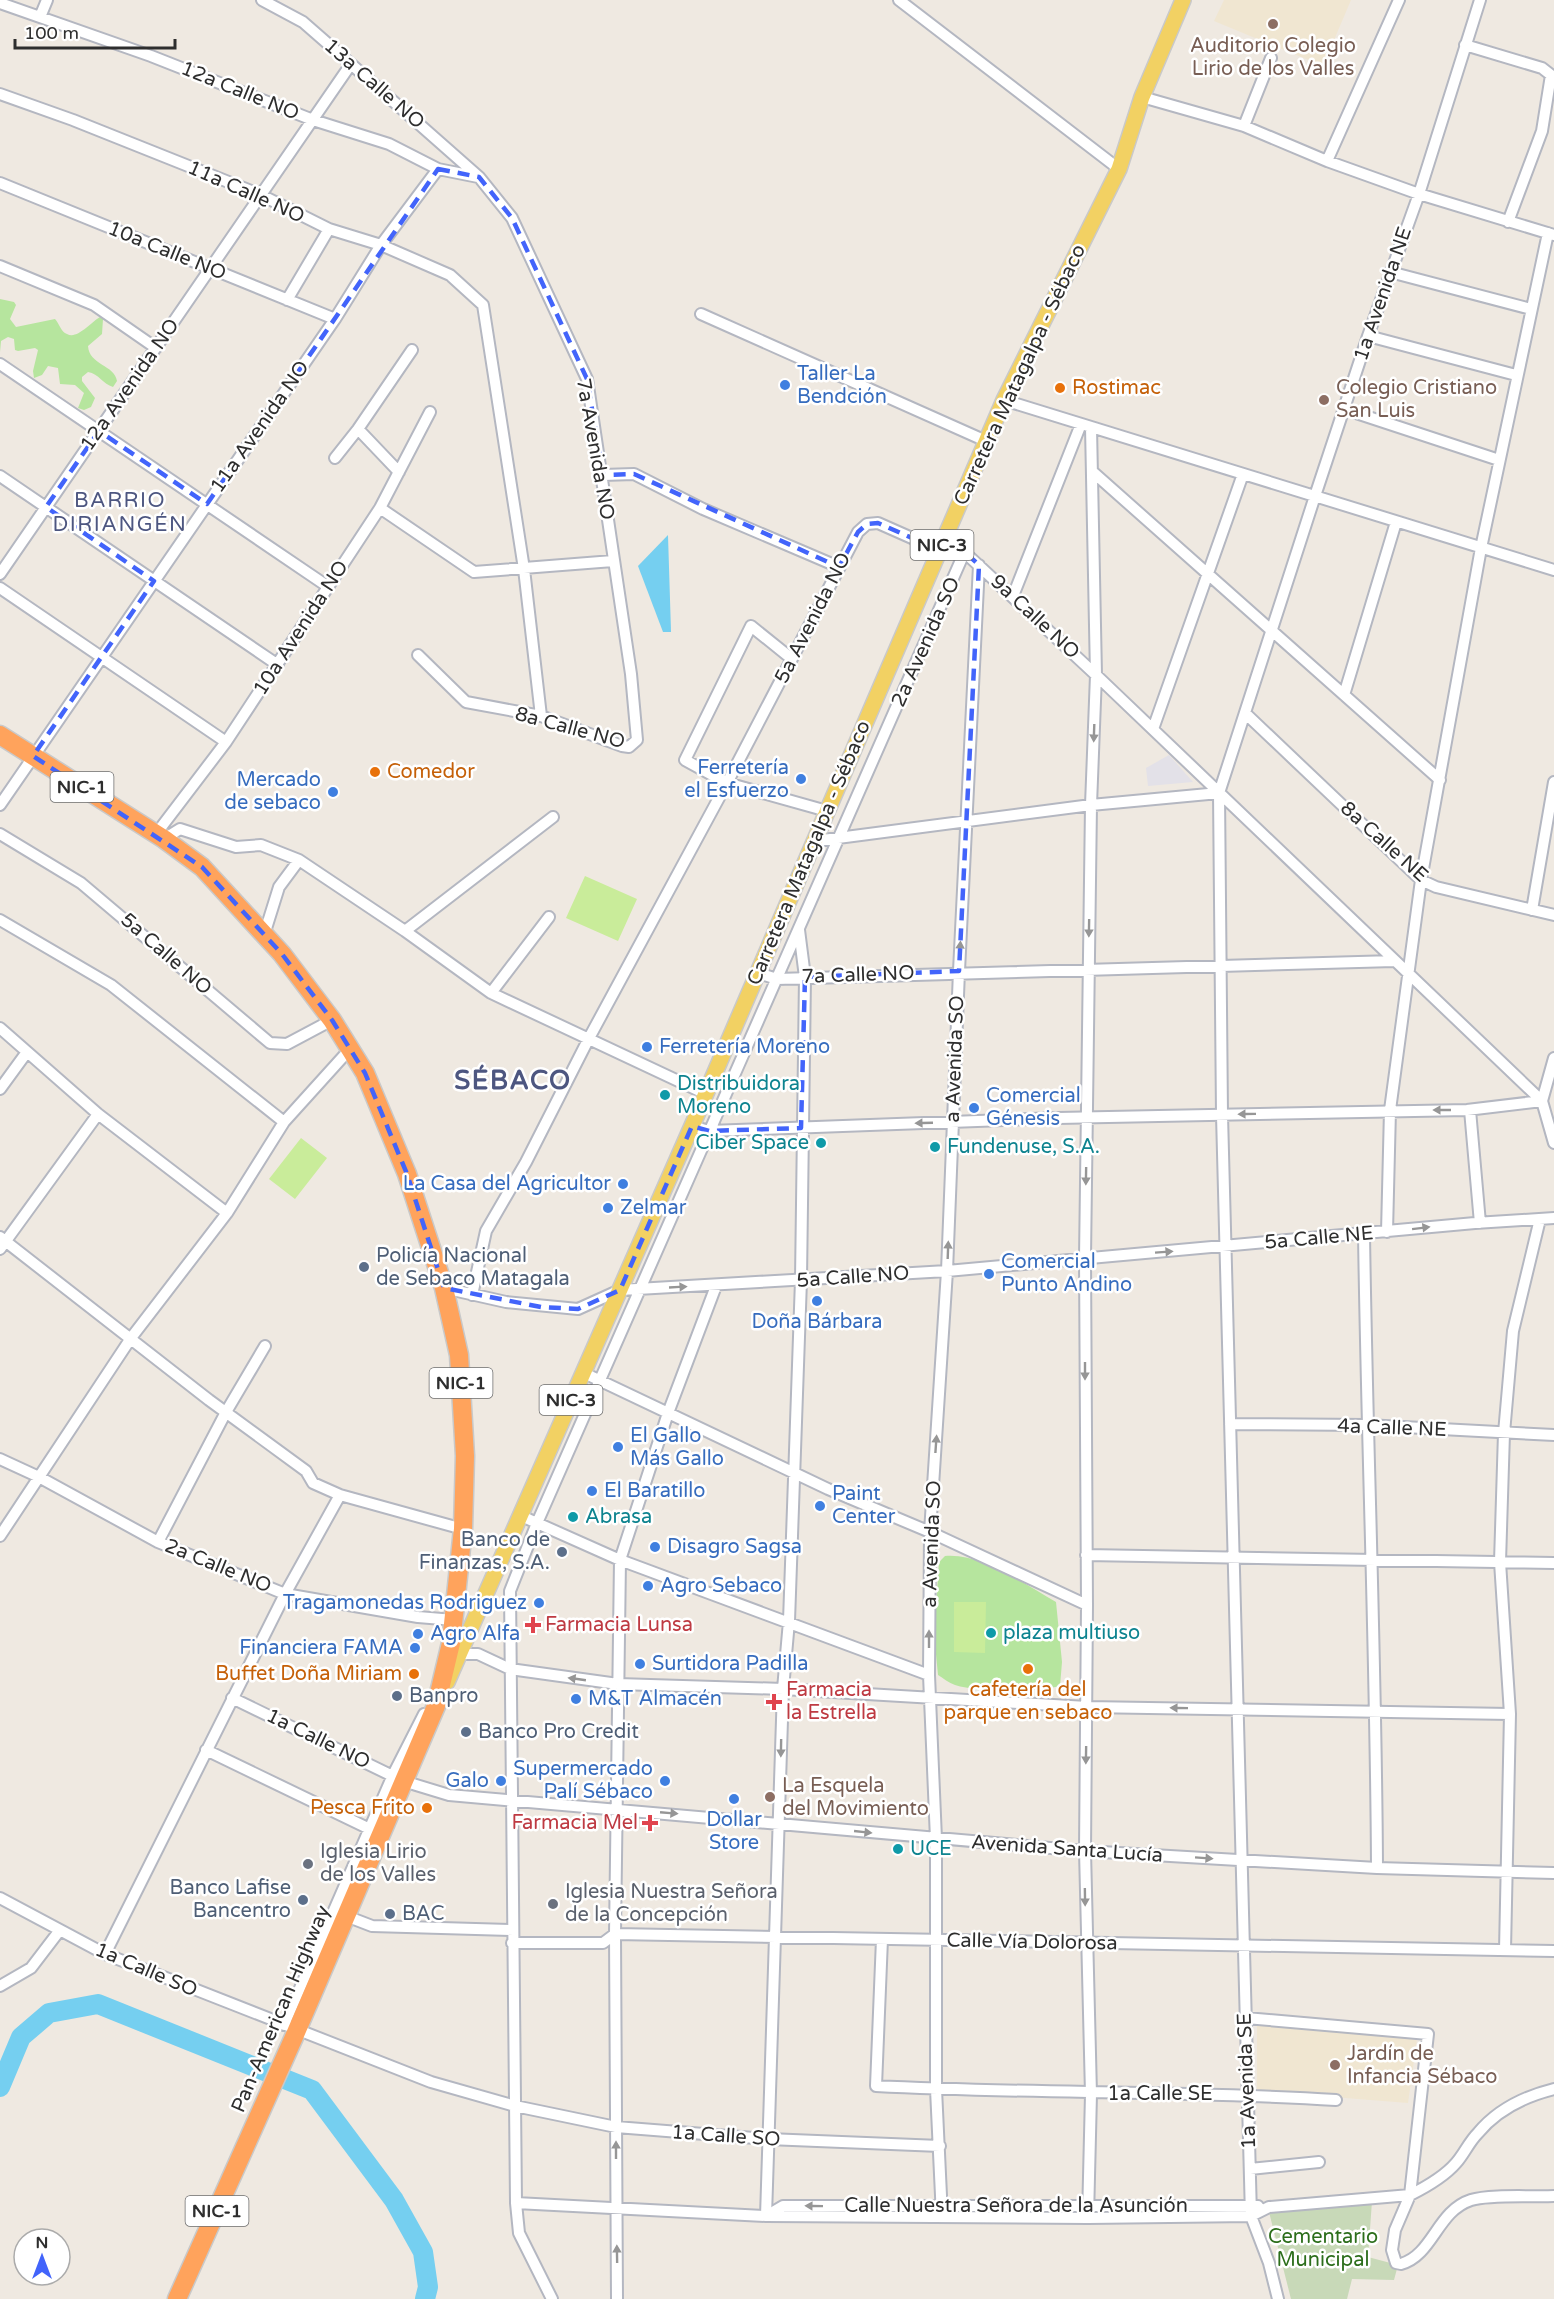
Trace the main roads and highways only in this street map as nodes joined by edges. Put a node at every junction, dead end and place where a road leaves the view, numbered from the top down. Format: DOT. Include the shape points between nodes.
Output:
graph roads {
  1 [pos="1183,0"];
  2 [pos="0,735"];
  3 [pos="435,1706"];
  4 [pos="177,2299"];
  1 -- 3 [label="main road, Carretera Matagalpa - Sébaco / NIC-3" via="1142,97 1119,169 1004,400 706,1094"];
  2 -- 3 [label="highway, Pan-American Highway / NIC-1" via="202,867 264,935 332,1020 365,1073 407,1174 444,1288 459,1355 465,1455 463,1529 447,1666"];
  3 -- 4 [label="highway, Pan-American Highway / NIC-1" via="398,1778 346,1916 291,2033 256,2124"];
}
